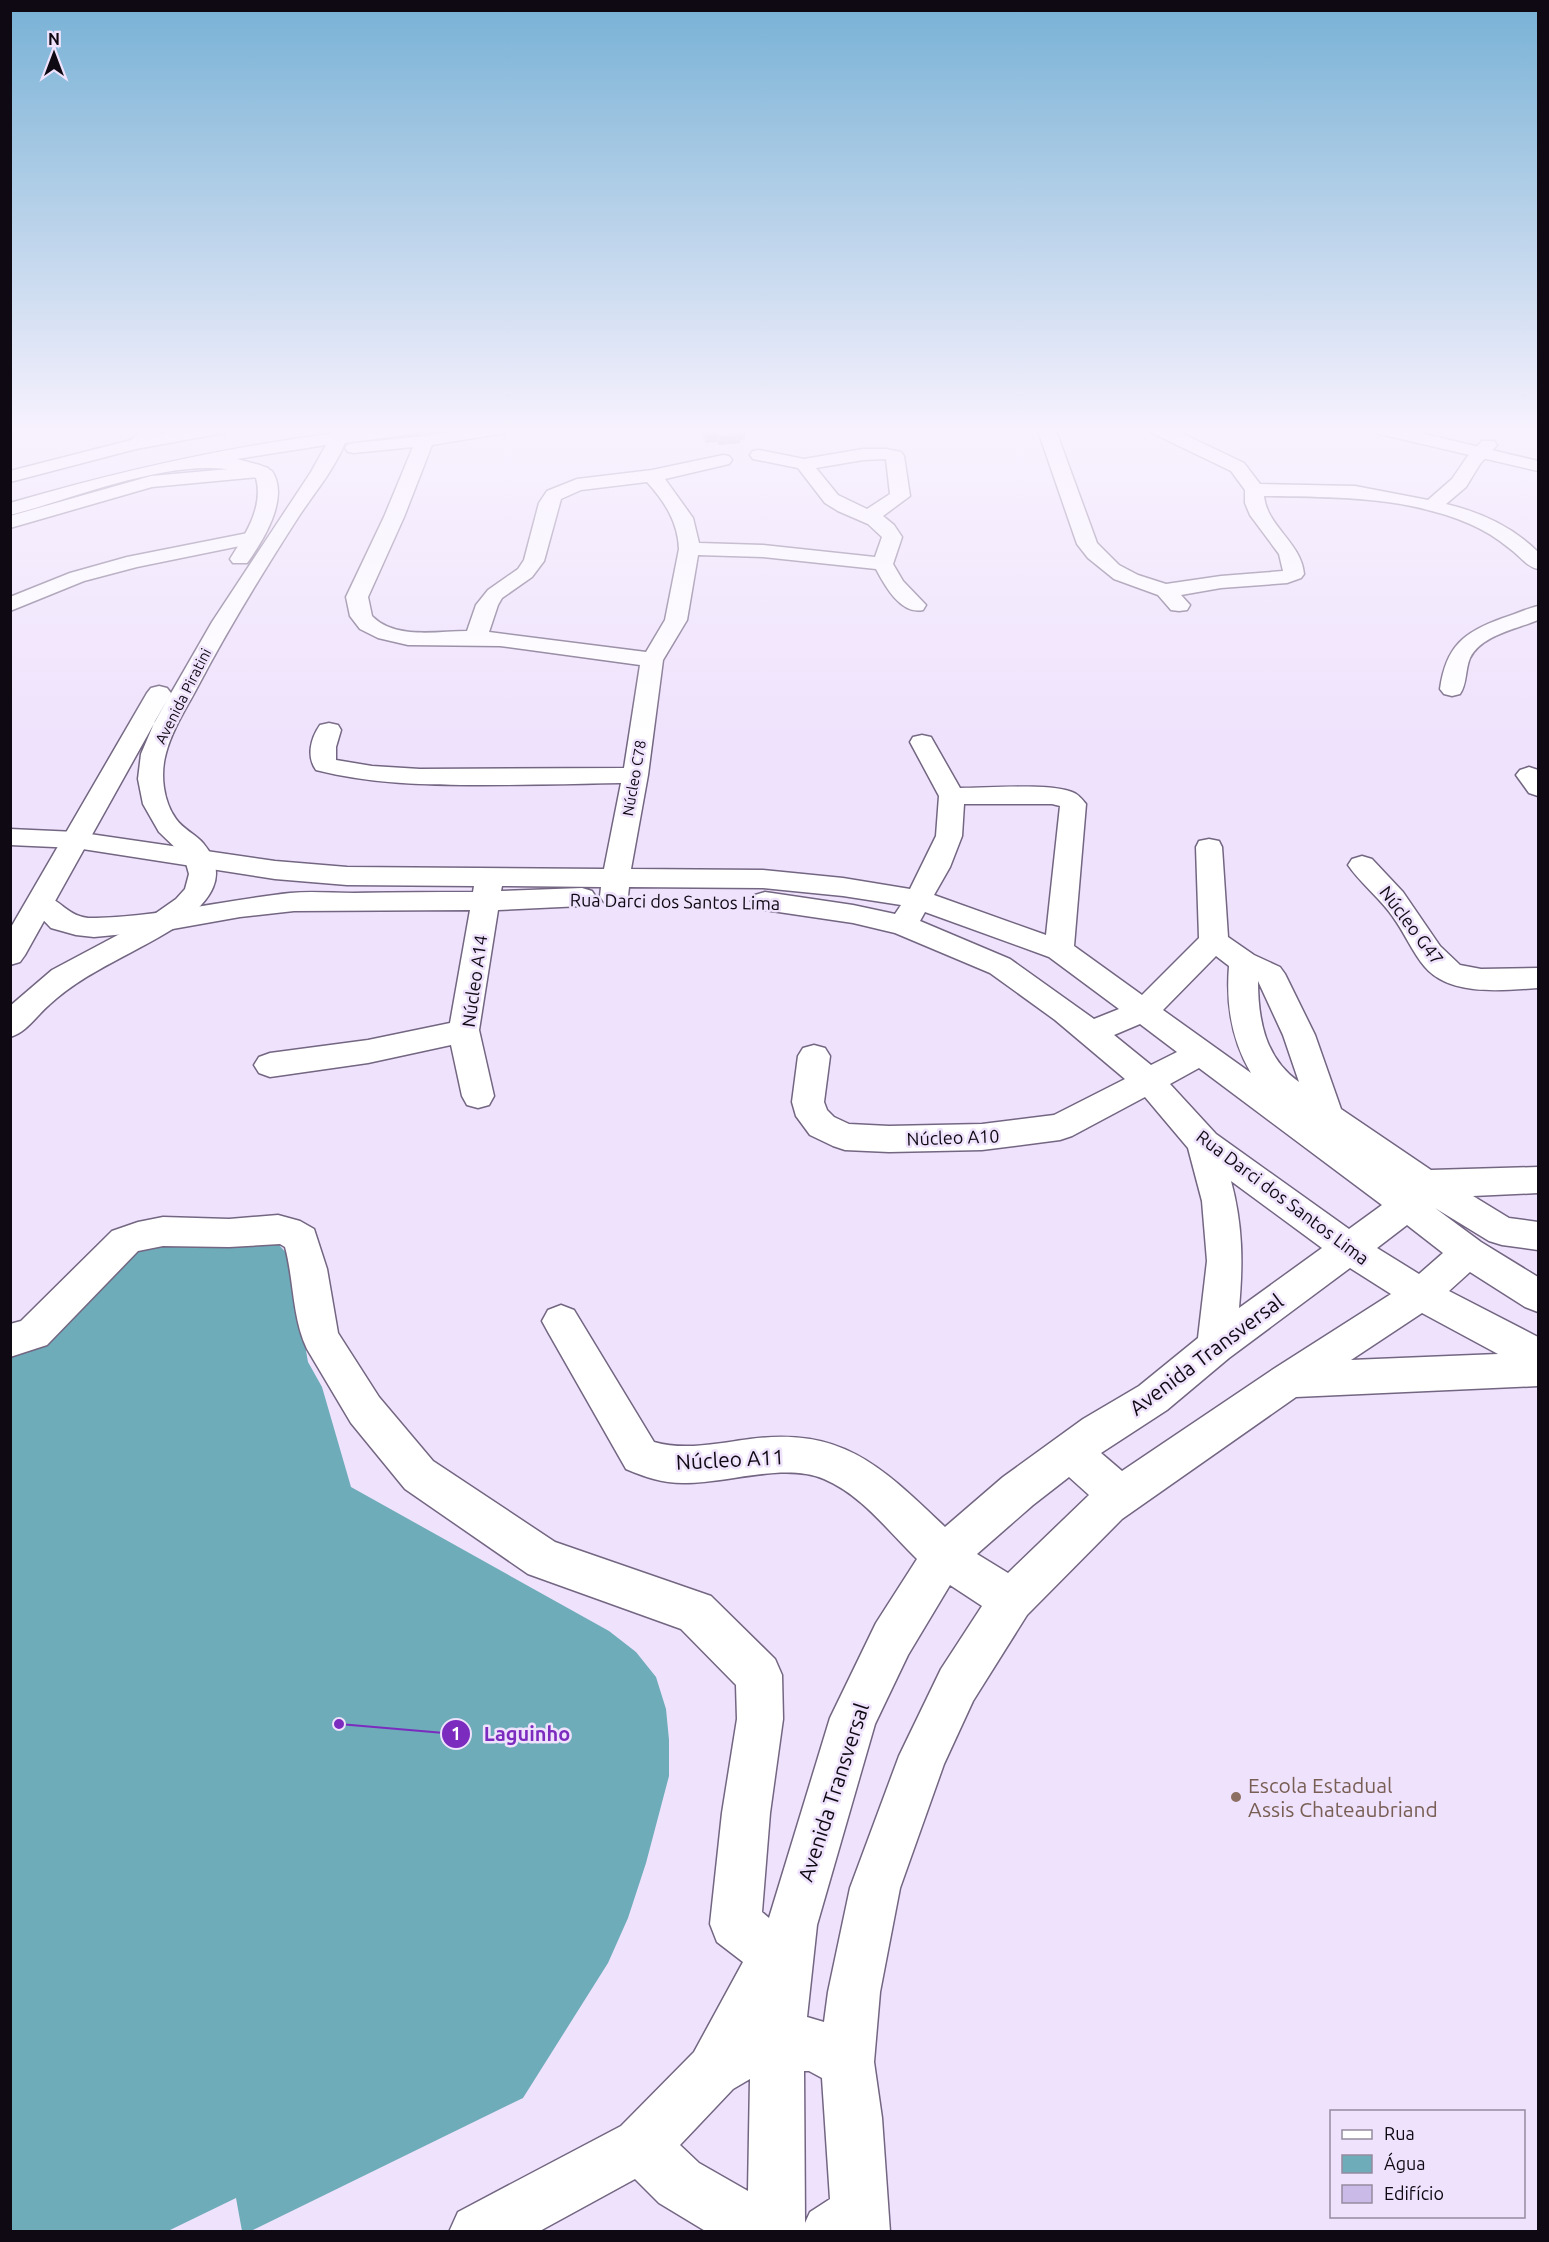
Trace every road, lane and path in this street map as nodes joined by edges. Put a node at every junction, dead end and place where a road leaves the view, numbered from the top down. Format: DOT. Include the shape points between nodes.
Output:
graph roads {
  1 [pos="255,533"];
  2 [pos="279,533"];
  3 [pos="387,533"];
  4 [pos="541,533"];
  5 [pos="688,533"];
  6 [pos="890,533"];
  7 [pos="1084,533"];
  8 [pos="1272,533"];
  9 [pos="1502,533"];
  10 [pos="253,538"];
  11 [pos="690,549"];
  12 [pos="1539,563"];
  13 [pos="883,564"];
  14 [pos="11,605"];
  15 [pos="915,605"];
  16 [pos="1539,612"];
  17 [pos="476,638"];
  18 [pos="652,660"];
  19 [pos="1452,689"];
  20 [pos="329,730"];
  21 [pos="922,742"];
  22 [pos="636,775"];
  23 [pos="952,796"];
  24 [pos="10,837"];
  25 [pos="76,840"];
  26 [pos="1209,847"];
  27 [pos="201,858"];
  28 [pos="1362,865"];
  29 [pos="615,886"];
  30 [pos="488,889"];
  31 [pos="41,903"];
  32 [pos="910,912"];
  33 [pos="167,921"];
  34 [pos="1214,940"];
  35 [pos="1059,951"];
  36 [pos="10,955"];
  37 [pos="1244,962"];
  38 [pos="1539,978"];
  39 [pos="1144,1011"];
  40 [pos="10,1026"];
  41 [pos="464,1030"];
  42 [pos="1091,1032"];
  43 [pos="1202,1053"];
  44 [pos="814,1056"];
  45 [pos="270,1065"];
  46 [pos="1150,1082"];
  47 [pos="477,1096"];
  48 [pos="1327,1116"];
  49 [pos="1204,1143"];
  50 [pos="1539,1180"];
  51 [pos="1416,1195"];
  52 [pos="1539,1236"];
  53 [pos="1348,1248"];
  54 [pos="1468,1252"];
  55 [pos="1421,1294"];
  56 [pos="1539,1296"];
  57 [pos="561,1321"];
  58 [pos="10,1341"];
  59 [pos="1216,1346"];
  60 [pos="1539,1356"];
  61 [pos="1539,1369"];
  62 [pos="1288,1380"];
  63 [pos="1070,1452"];
  64 [pos="1120,1496"];
  65 [pos="944,1555"];
  66 [pos="1012,1600"];
  67 [pos="784,1940"];
  68 [pos="777,2044"];
  69 [pos="847,2062"];
  70 [pos="714,2070"];
  71 [pos="641,2146"];
  72 [pos="850,2226"];
  73 [pos="478,2232"];
  74 [pos="775,2232"];
  1 -- 10 [label="street, Avenida Piratini"];
  2 -- 27 [label="street, Avenida Piratini" via="221,624 153,754 150,774 154,802 163,821"];
  3 -- 17 [label="street" via="357,597 363,621 385,633 412,639"];
  4 -- 17 [label="street" via="534,561 525,573 495,594"];
  5 -- 11 [label="street"];
  6 -- 13 [label="street" via="892,537"];
  7 -- 8 [label="street" via="1098,560 1114,573 1172,598 1221,582 1294,574 1280,541"];
  9 -- 12 [label="street"];
  10 -- 14 [label="street" via="123,564 77,577"];
  10 -- 25 [label="street, Avenida Piratini"];
  11 -- 13 [label="street" via="763,551"];
  11 -- 18 [label="street" via="676,620"];
  13 -- 15 [label="street" via="894,584"];
  16 -- 19 [label="street" via="1467,644 1455,663"];
  17 -- 18 [label="street"];
  18 -- 22 [label="street, Núcleo C78"];
  20 -- 22 [label="street" via="322,746 322,759 325,765 343,770 524,778"];
  21 -- 23 [label="street"];
  22 -- 29 [label="street, Núcleo C78"];
  23 -- 32 [label="street" via="949,836"];
  23 -- 35 [label="street" via="1052,796 1073,804"];
  24 -- 25 [label="street, Rua Darci dos Santos Lima"];
  25 -- 27 [label="street, Rua Darci dos Santos Lima"];
  25 -- 31 [label="street, Avenida Piratini"];
  26 -- 34 [label="street"];
  27 -- 30 [label="street, Rua Darci dos Santos Lima" via="275,870"];
  27 -- 33 [label="street" via="203,876 199,890 188,905"];
  28 -- 38 [label="street, Núcleo G47" via="1398,903 1438,964 1451,973 1464,977"];
  29 -- 30 [label="street, Rua Darci dos Santos Lima"];
  29 -- 32 [label="street, Rua Darci dos Santos Lima"];
  30 -- 33 [label="street, Rua Darci dos Santos Lima" via="294,902"];
  30 -- 41 [label="street, Núcleo A14"];
  31 -- 33 [label="street, Rua Darci dos Santos Lima" via="61,921 76,926 116,927"];
  31 -- 36 [label="street, Avenida Piratini"];
  32 -- 35 [label="street, Rua Darci dos Santos Lima"];
  32 -- 42 [label="street, Rua Darci dos Santos Lima" via="1000,966"];
  33 -- 40 [label="street" via="69,973"];
  34 -- 37 [label="street"];
  34 -- 39 [label="street"];
  35 -- 39 [label="street, Rua Darci dos Santos Lima"];
  37 -- 48 [label="street" via="1269,974 1279,989"];
  37 -- 48 [label="street" via="1242,993 1259,1061 1271,1077"];
  39 -- 42 [label="street"];
  39 -- 43 [label="street, Rua Darci dos Santos Lima"];
  41 -- 45 [label="street" via="420,1043"];
  41 -- 47 [label="street, Núcleo A14"];
  42 -- 46 [label="street, Rua Darci dos Santos Lima"];
  43 -- 46 [label="street"];
  43 -- 51 [label="street, Rua Darci dos Santos Lima"];
  44 -- 46 [label="street, Núcleo A10" via="808,1102 812,1116 822,1126 845,1137 982,1137 1060,1127"];
  46 -- 49 [label="street, Rua Darci dos Santos Lima"];
  48 -- 51 [label="street"];
  49 -- 53 [label="street, Rua Darci dos Santos Lima"];
  49 -- 59 [label="street" via="1219,1201 1225,1262"];
  50 -- 51 [label="street"];
  51 -- 52 [label="street" via="1502,1231"];
  51 -- 53 [label="street, Avenida Transversal"];
  51 -- 54 [label="street, Rua Darci dos Santos Lima"];
  53 -- 55 [label="street, Rua Darci dos Santos Lima"];
  53 -- 59 [label="street, Avenida Transversal"];
  54 -- 55 [label="street"];
  54 -- 56 [label="street, Rua Darci dos Santos Lima"];
  55 -- 60 [label="street, Rua Darci dos Santos Lima"];
  55 -- 62 [label="street"];
  57 -- 65 [label="street, Núcleo A11" via="640,1456 662,1463 785,1454 818,1458 853,1473 899,1509"];
  58 -- 67 [label="street" via="34,1333 125,1241 138,1235 276,1229 301,1239 320,1337 364,1410 419,1475 543,1559 695,1612 759,1675 760,1719 735,1924"];
  59 -- 63 [label="street, Avenida Transversal" via="1154,1398"];
  61 -- 62 [label="street"];
  62 -- 64 [label="street"];
  63 -- 64 [label="street"];
  63 -- 65 [label="street, Avenida Transversal"];
  64 -- 66 [label="street"];
  65 -- 66 [label="street, Núcleo A11"];
  65 -- 67 [label="street, Avenida Transversal" via="892,1639 853,1718"];
  66 -- 69 [label="street" via="957,1685 928,1746 879,1877 854,1992"];
  67 -- 68 [label="street, Avenida Transversal"];
  67 -- 70 [label="street"];
  68 -- 69 [label="street" via="814,2044"];
  68 -- 70 [label="street" via="746,2051"];
  68 -- 74 [label="street, Avenida Transversal"];
  69 -- 72 [label="street"];
  70 -- 71 [label="street"];
  71 -- 73 [label="street"];
  71 -- 74 [label="street" via="679,2183 729,2212"];
}
